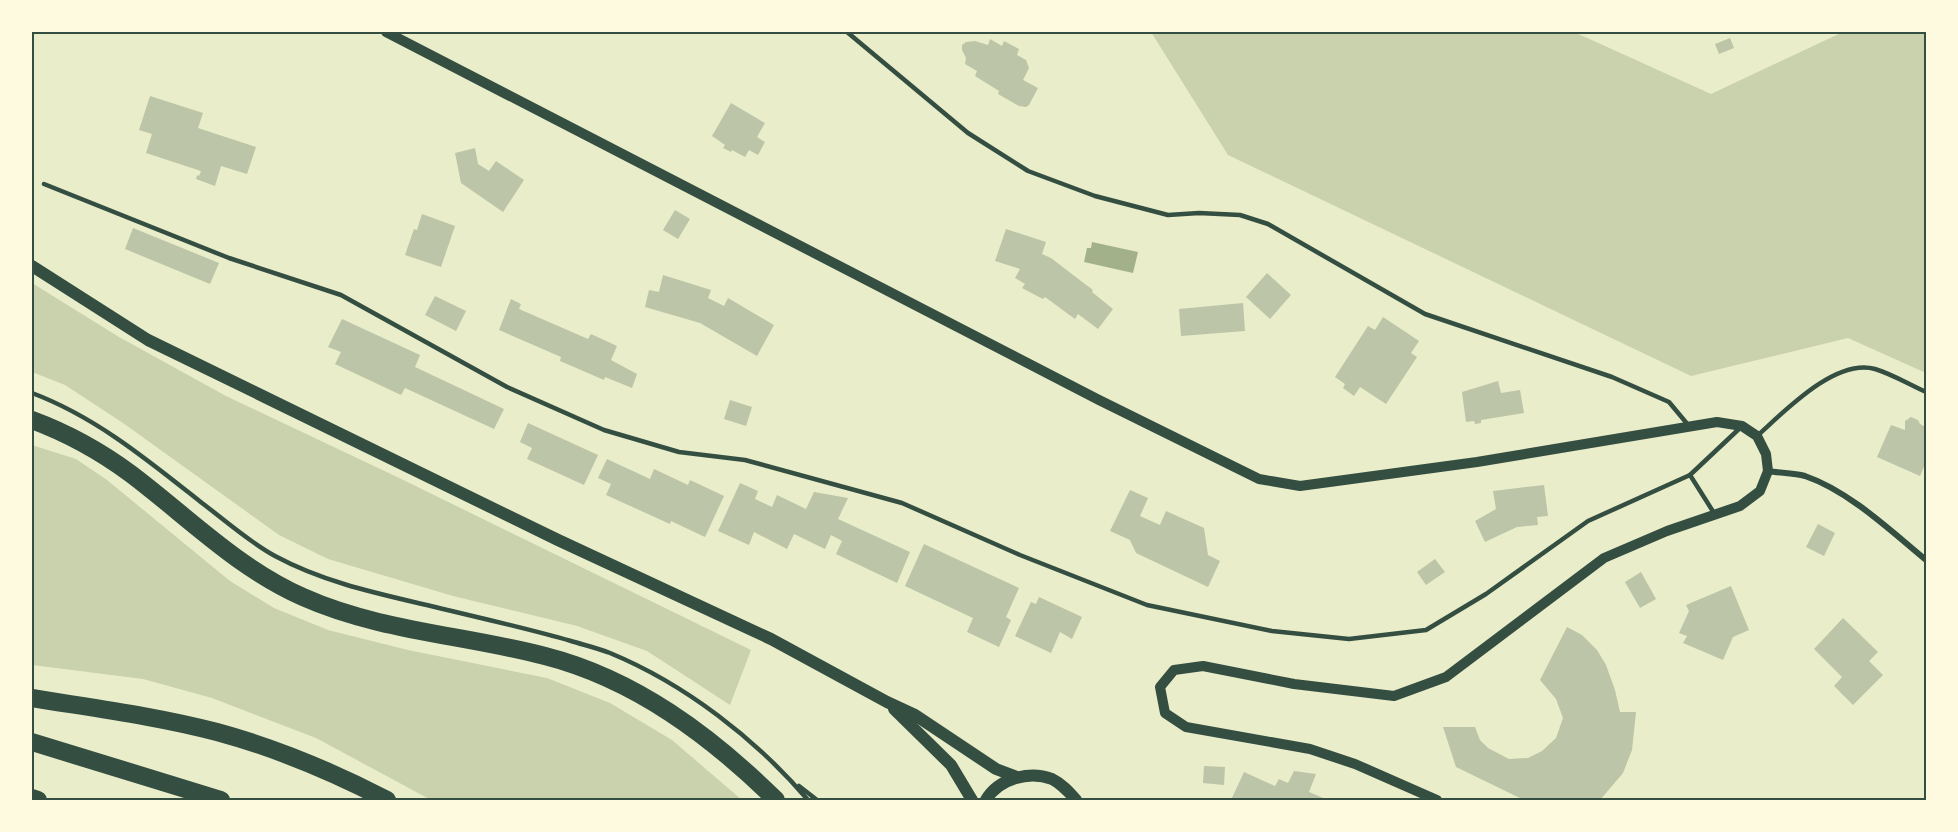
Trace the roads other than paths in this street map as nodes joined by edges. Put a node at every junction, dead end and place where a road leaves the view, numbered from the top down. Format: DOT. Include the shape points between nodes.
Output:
graph roads {
  1 [pos="386,32"];
  2 [pos="847,32"];
  3 [pos="44,184"];
  4 [pos="32,266"];
  5 [pos="1926,392"];
  6 [pos="32,393"];
  7 [pos="32,420"];
  8 [pos="1689,426"];
  9 [pos="1742,426"];
  10 [pos="1757,436"];
  11 [pos="1768,471"];
  12 [pos="1690,475"];
  13 [pos="1716,515"];
  14 [pos="1926,560"];
  15 [pos="32,698"];
  16 [pos="887,702"];
  17 [pos="32,742"];
  18 [pos="1017,777"];
  19 [pos="790,779"];
  20 [pos="32,798"];
  21 [pos="38,801"];
  22 [pos="221,801"];
  23 [pos="387,801"];
  24 [pos="776,801"];
  25 [pos="808,801"];
  26 [pos="818,801"];
  27 [pos="972,801"];
  28 [pos="986,801"];
  29 [pos="1076,801"];
  30 [pos="1437,801"];
  1 -- 8 [label="street" via="1259,479 1300,486"];
  2 -- 8 [label="lane" via="968,133 1029,171 1095,196 1168,215 1240,215 1268,224 1425,314 1612,377 1669,402"];
  3 -- 12 [label="lane" via="229,258 341,295 507,387 604,430 679,452 745,460 902,502 1020,555 1147,605 1272,631 1349,639 1426,630 1486,594 1588,521"];
  4 -- 16 [label="main road" via="148,340 771,639"];
  5 -- 10 [label="lane" via="1874,369 1853,368 1827,379"];
  6 -- 19 [label="lane" via="91,421 274,556 322,578 370,592 544,633 609,653 703,705 748,739"];
  7 -- 24 [label="highway" via="65,433 129,472 225,551 268,579 348,614 546,656 601,675 687,724 728,755"];
  8 -- 9 [label="street" via="1717,422"];
  9 -- 10 [label="street"];
  9 -- 12 [label="lane"];
  10 -- 11 [label="street" via="1766,454"];
  11 -- 13 [label="street" via="1760,491 1740,506"];
  11 -- 14 [label="street" via="1804,476 1834,490"];
  12 -- 13 [label="lane"];
  13 -- 30 [label="street" via="1604,558 1446,677 1394,696 1294,684 1203,666 1174,670 1160,687 1165,713 1186,727 1310,749 1355,764"];
  15 -- 23 [label="highway" via="216,732 326,770"];
  16 -- 18 [label="main road" via="915,715 996,769"];
  16 -- 27 [label="main road" via="951,765"];
  17 -- 22 [label="highway"];
  18 -- 28 [label="main road" via="1001,784"];
  18 -- 29 [label="main road" via="1052,779"];
  19 -- 25 [label="lane"];
  19 -- 26 [label="lane"];
  20 -- 21 [label="highway"];
}
